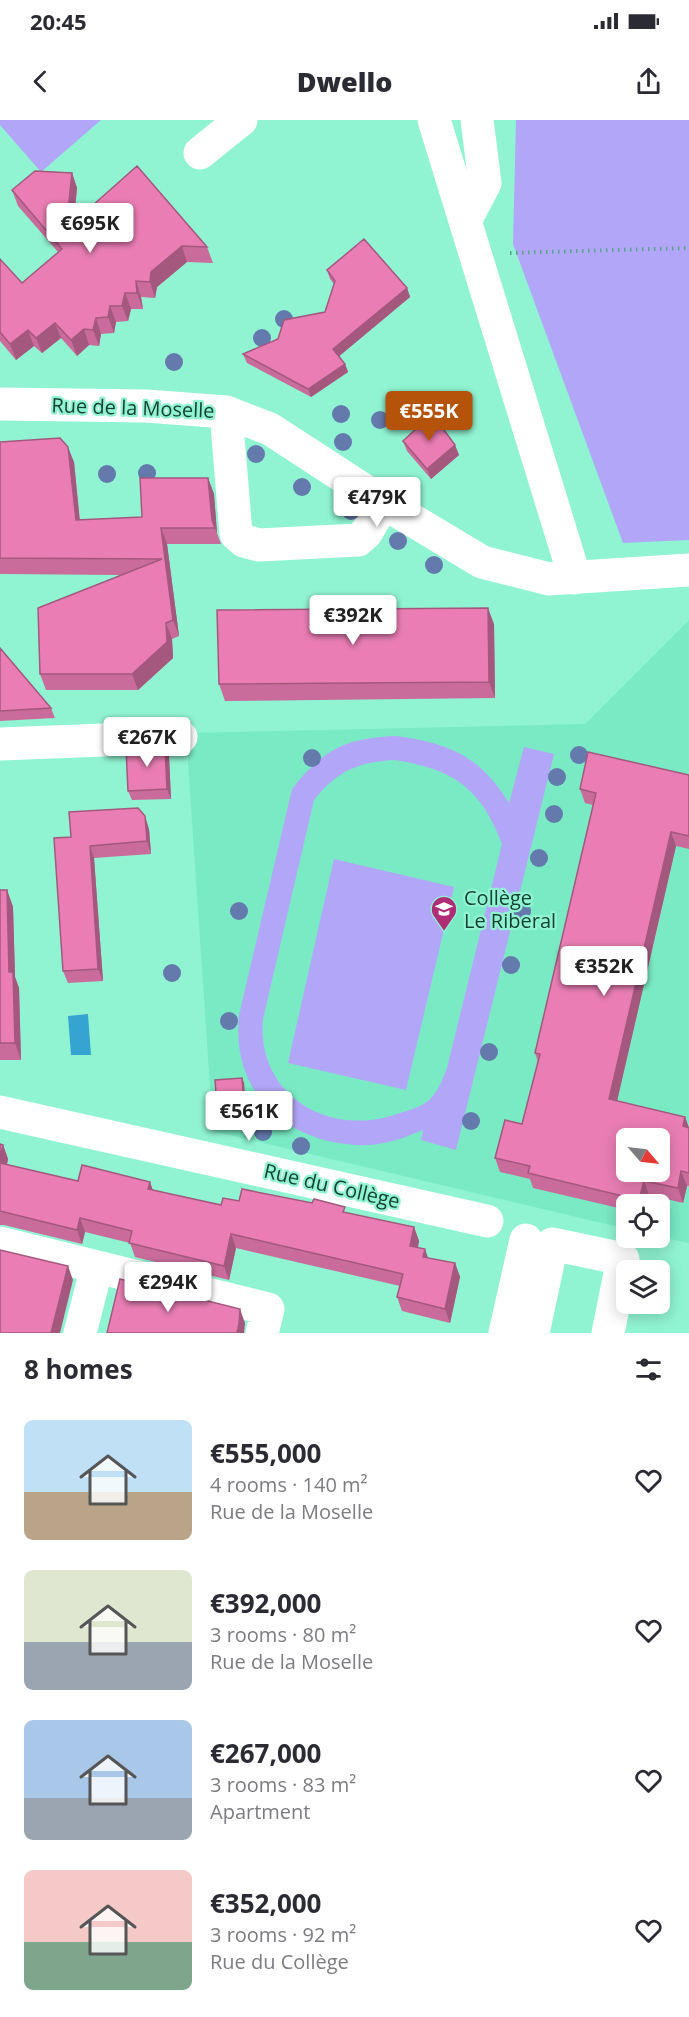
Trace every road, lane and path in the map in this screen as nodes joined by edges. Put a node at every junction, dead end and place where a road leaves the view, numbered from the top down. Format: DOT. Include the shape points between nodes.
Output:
graph roads {
  1 [pos="241,120"];
  2 [pos="434,120"];
  3 [pos="477,120"];
  4 [pos="200,153"];
  5 [pos="465,221"];
  6 [pos="689,248"];
  7 [pos="475,254"];
  8 [pos="0,404"];
  9 [pos="226,412"];
  10 [pos="384,503"];
  11 [pos="689,570"];
  12 [pos="575,578"];
  13 [pos="181,737"];
  14 [pos="0,744"];
  15 [pos="0,1112"];
  16 [pos="487,1221"];
  17 [pos="526,1240"];
  18 [pos="0,1243"];
  19 [pos="97,1267"];
  20 [pos="80,1333"];
  21 [pos="262,1333"];
  22 [pos="505,1333"];
  23 [pos="533,1333"];
  24 [pos="608,1333"];
  1 -- 4 [label="street"];
  2 -- 5 [label="street"];
  3 -- 5 [label="street" via="485,183"];
  5 -- 7 [label="street"];
  6 -- 7 [label="path"];
  7 -- 12 [label="street"];
  8 -- 9 [label="street, Rue de la Moselle" via="146,406"];
  9 -- 10 [label="street, Rue de la Moselle" via="270,429"];
  9 -- 10 [label="street" via="236,534 244,542 259,545 358,540"];
  10 -- 12 [label="street, Rue de la Moselle" via="482,562 549,579"];
  11 -- 12 [label="street, Rue de la Moselle"];
  13 -- 14 [label="street"];
  15 -- 16 [label="street, Rue du Collège"];
  17 -- 22 [label="street"];
  18 -- 19 [label="street"];
  19 -- 20 [label="street"];
  19 -- 21 [label="street" via="268,1309"];
  23 -- 24 [label="street" via="552,1244 623,1259"];
}
